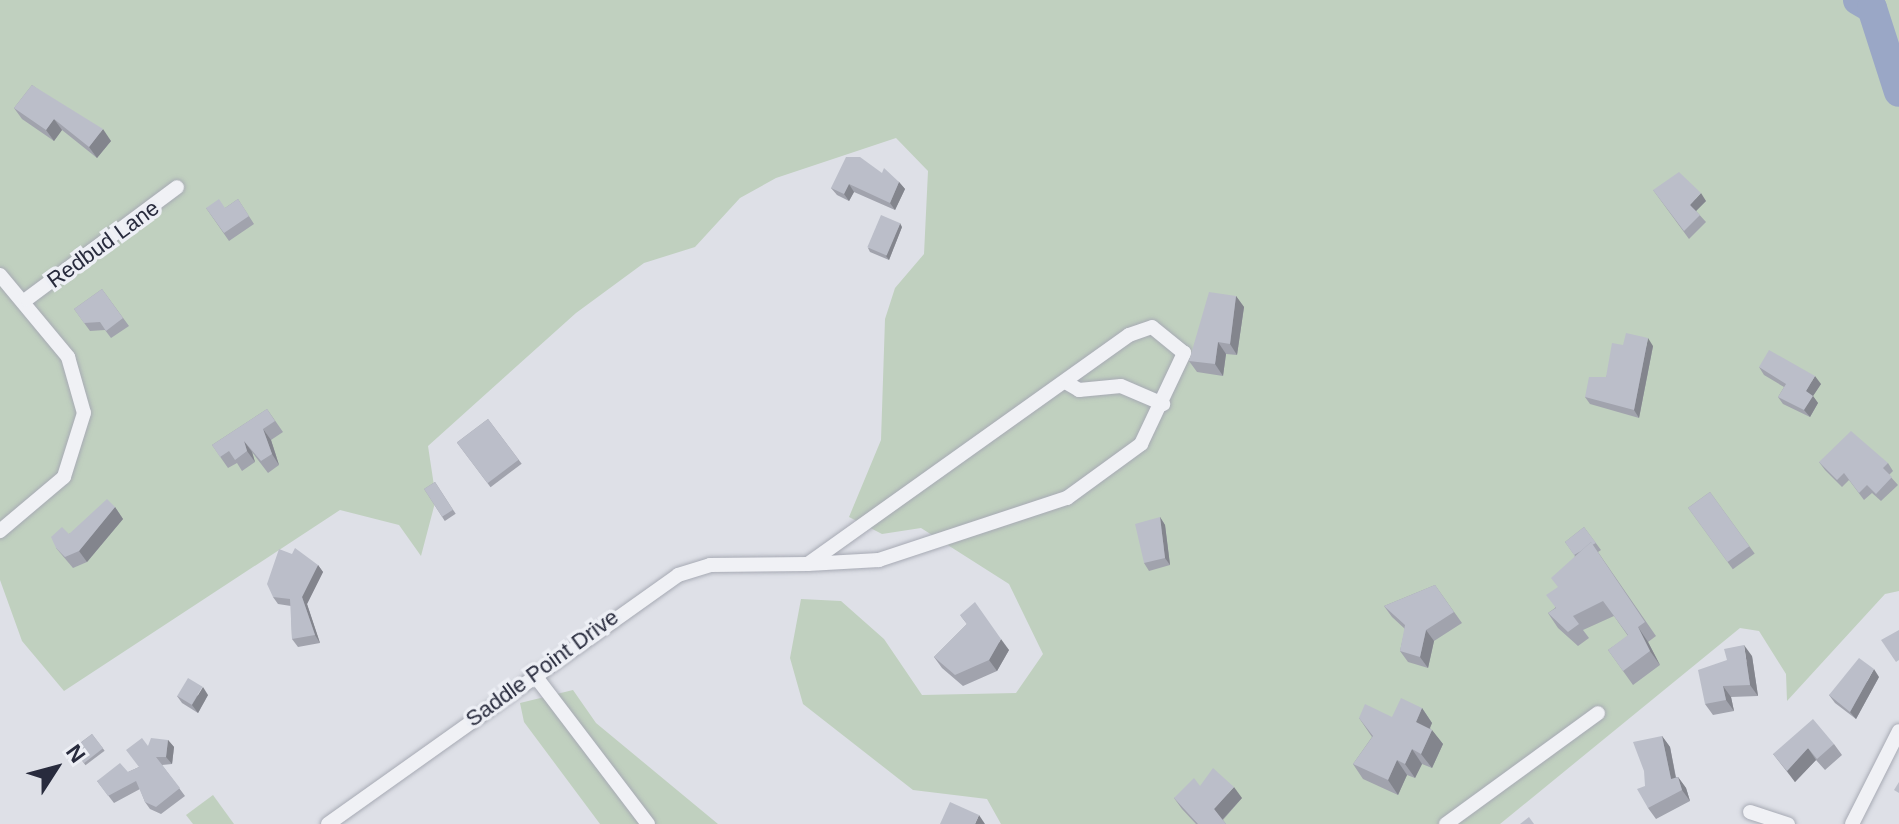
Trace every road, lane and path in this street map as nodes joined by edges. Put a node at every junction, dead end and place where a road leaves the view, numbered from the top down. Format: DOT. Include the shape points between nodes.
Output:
graph roads {
  1 [pos="177,187"];
  2 [pos="0,275"];
  3 [pos="27,299"];
  4 [pos="1067,383"];
  5 [pos="1163,404"];
  6 [pos="0,531"];
  7 [pos="808,564"];
  8 [pos="533,673"];
  9 [pos="1598,713"];
  10 [pos="1899,731"];
  11 [pos="1750,812"];
  12 [pos="328,824"];
  13 [pos="648,824"];
  14 [pos="1446,824"];
  15 [pos="1788,824"];
  16 [pos="1852,824"];
  1 -- 3 [label="street, Redbud Lane"];
  2 -- 3 [label="street"];
  3 -- 6 [label="street" via="78,377 83,428 64,477"];
  4 -- 5 [label="street" via="1079,390 1121,386"];
  4 -- 5 [label="street, Saddle Point Drive" via="1129,335 1152,327 1184,353"];
  4 -- 7 [label="street"];
  5 -- 7 [label="street, Saddle Point Drive" via="1141,444 1067,498 879,560"];
  7 -- 8 [label="street, Saddle Point Drive" via="710,565 678,575"];
  8 -- 12 [label="street, Saddle Point Drive"];
  8 -- 13 [label="street"];
  9 -- 14 [label="street"];
  10 -- 16 [label="street"];
  11 -- 15 [label="street"];
}
